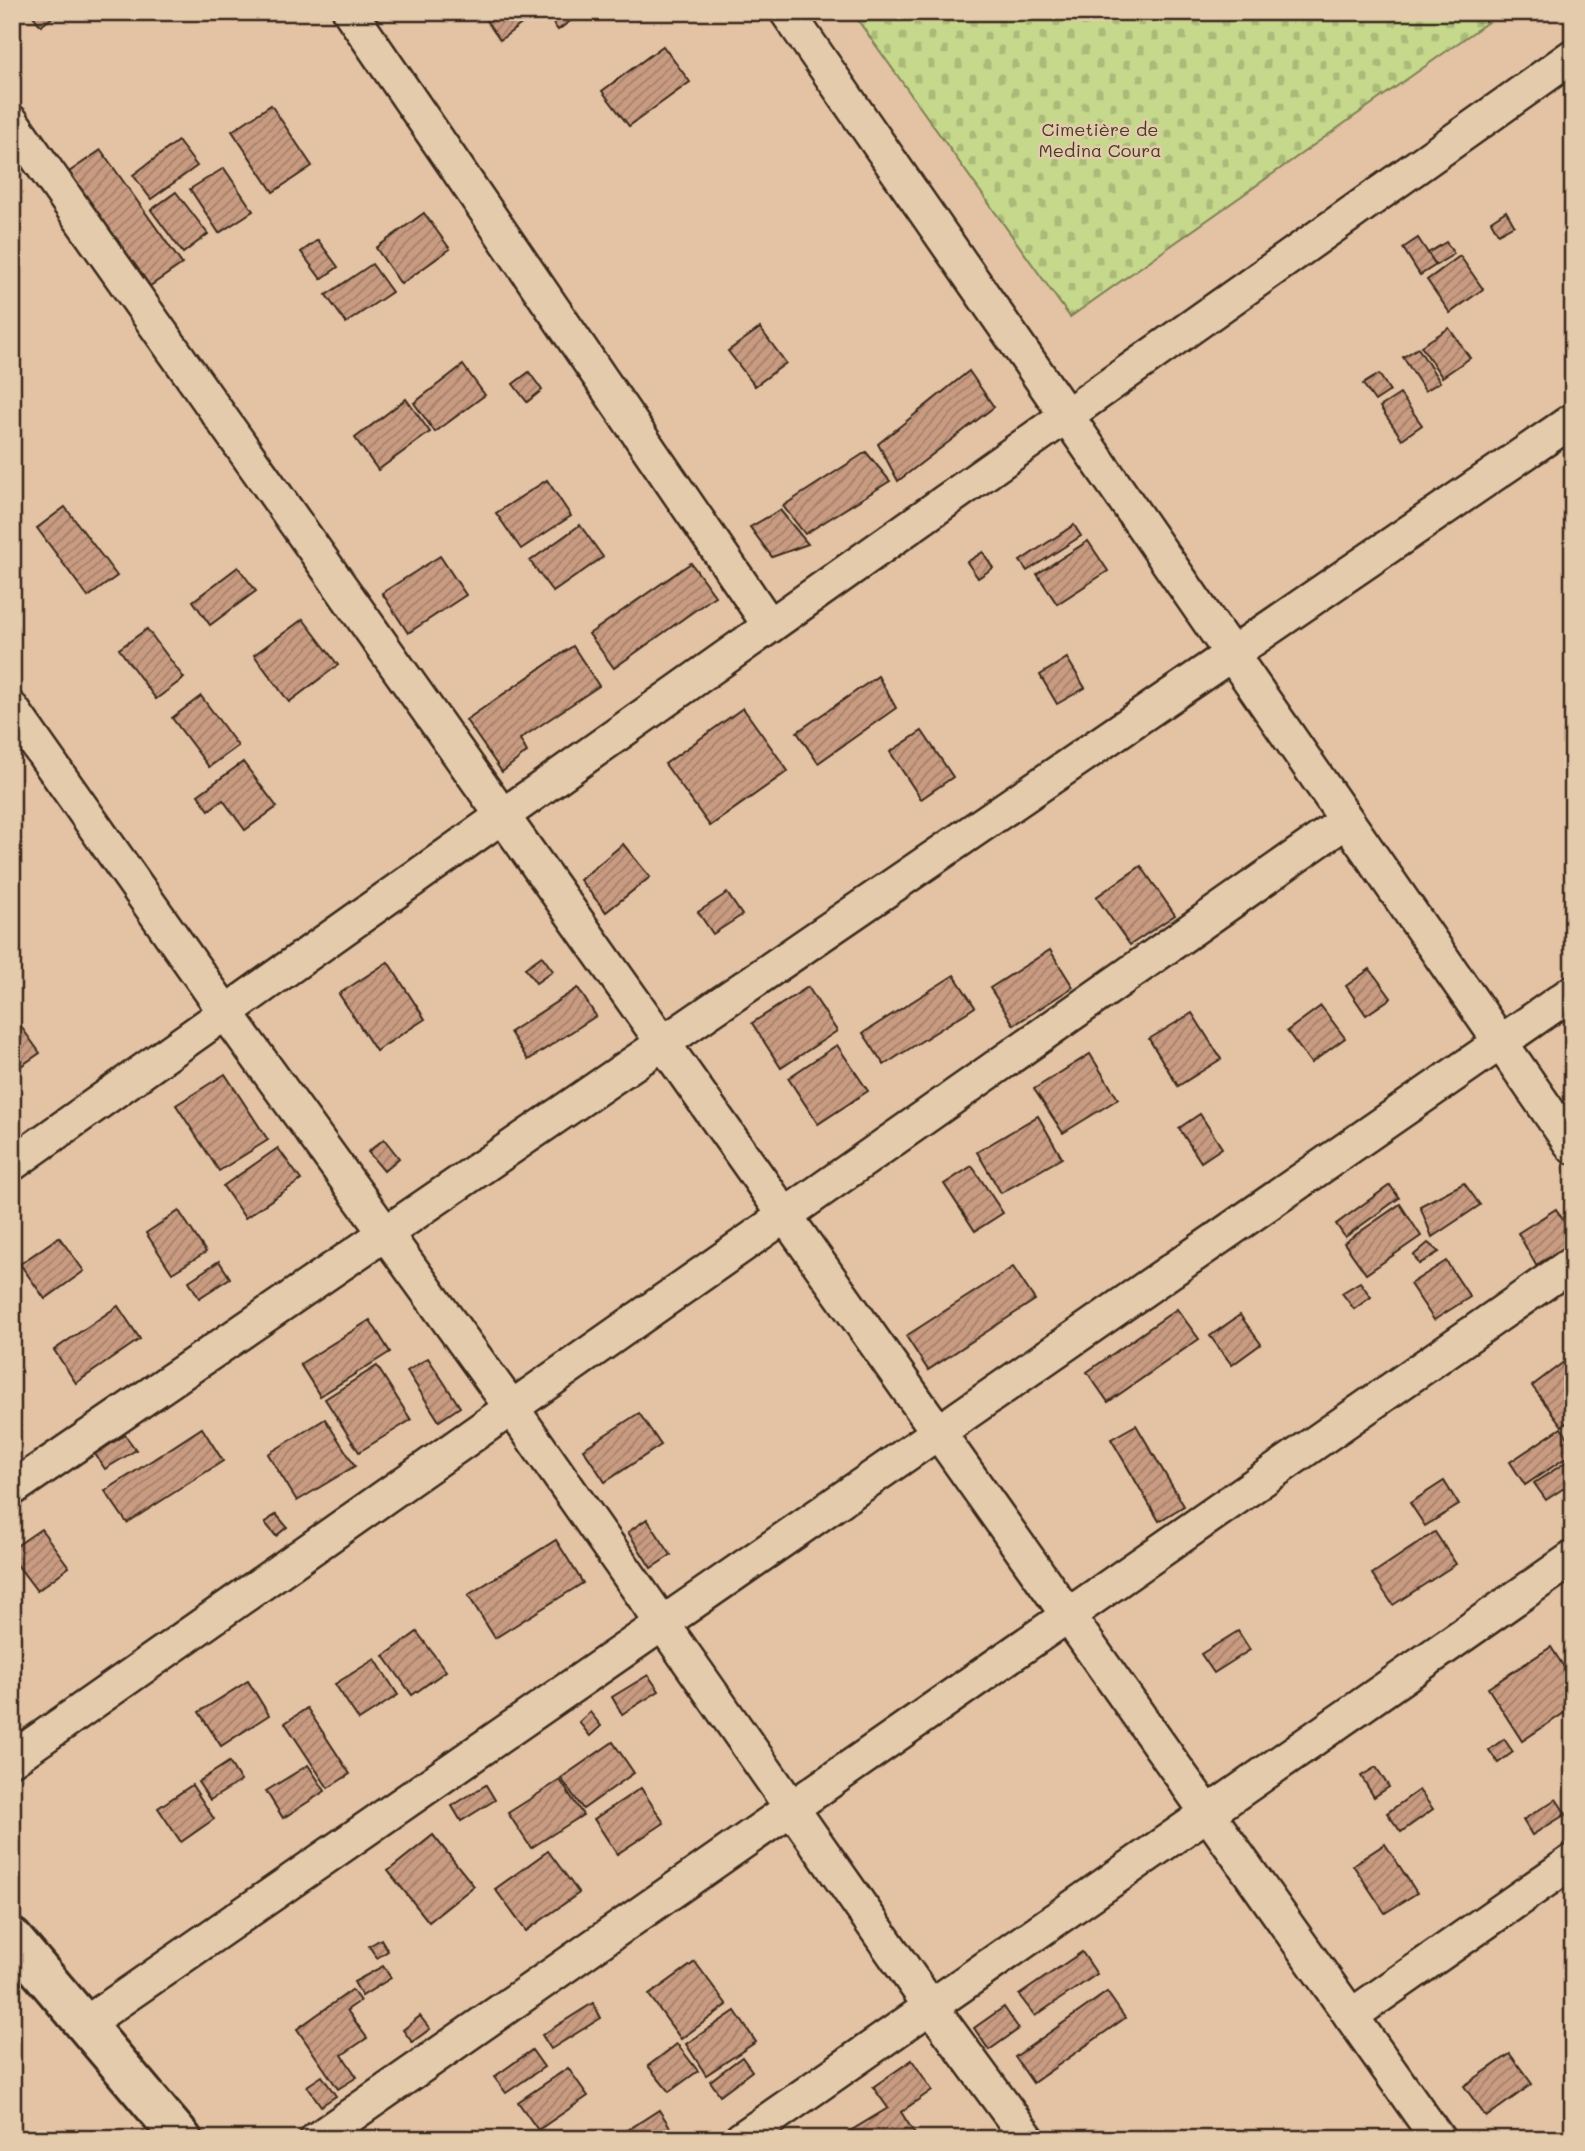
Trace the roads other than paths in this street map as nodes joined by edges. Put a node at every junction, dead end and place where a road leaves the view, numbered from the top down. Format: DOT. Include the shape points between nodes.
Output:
graph roads {
  1 [pos="350,12"];
  2 [pos="787,12"];
  3 [pos="1573,56"];
  4 [pos="12,122"];
  5 [pos="1067,416"];
  6 [pos="1573,420"];
  7 [pos="770,626"];
  8 [pos="1231,654"];
  9 [pos="12,709"];
  10 [pos="502,816"];
  11 [pos="1346,821"];
  12 [pos="1573,992"];
  13 [pos="226,1013"];
  14 [pos="1500,1042"];
  15 [pos="663,1043"];
  16 [pos="1573,1147"];
  17 [pos="12,1164"];
  18 [pos="785,1214"];
  19 [pos="385,1234"];
  20 [pos="1573,1263"];
  21 [pos="510,1407"];
  22 [pos="938,1432"];
  23 [pos="12,1489"];
  24 [pos="1573,1558"];
  25 [pos="1067,1615"];
  26 [pos="663,1624"];
  27 [pos="12,1759"];
  28 [pos="791,1808"];
  29 [pos="1208,1814"];
  30 [pos="1573,1860"];
  31 [pos="12,1938"];
  32 [pos="930,2007"];
  33 [pos="1351,2016"];
  34 [pos="85,2024"];
  35 [pos="182,2139"];
  36 [pos="317,2139"];
  37 [pos="741,2139"];
  38 [pos="1028,2139"];
  39 [pos="1438,2139"];
  1 -- 7 [label="street"];
  2 -- 5 [label="street"];
  3 -- 5 [label="street"];
  4 -- 10 [label="street"];
  5 -- 7 [label="street"];
  5 -- 8 [label="street"];
  6 -- 8 [label="street"];
  7 -- 10 [label="street"];
  8 -- 11 [label="street"];
  8 -- 15 [label="street"];
  9 -- 13 [label="street"];
  10 -- 13 [label="street"];
  10 -- 15 [label="street"];
  11 -- 14 [label="street"];
  11 -- 18 [label="street"];
  12 -- 14 [label="street"];
  13 -- 17 [label="street"];
  13 -- 19 [label="street"];
  14 -- 16 [label="street"];
  14 -- 22 [label="street"];
  15 -- 18 [label="street"];
  15 -- 19 [label="street"];
  18 -- 21 [label="street"];
  18 -- 22 [label="street"];
  19 -- 21 [label="street"];
  19 -- 23 [label="street"];
  20 -- 25 [label="street"];
  21 -- 26 [label="street"];
  21 -- 27 [label="street"];
  22 -- 25 [label="street"];
  22 -- 26 [label="street"];
  24 -- 29 [label="street"];
  25 -- 28 [label="street"];
  25 -- 29 [label="street"];
  26 -- 28 [label="street"];
  26 -- 34 [label="street"];
  28 -- 32 [label="street"];
  28 -- 36 [label="street"];
  29 -- 32 [label="street"];
  29 -- 33 [label="street"];
  30 -- 33 [label="street"];
  31 -- 34 [label="street"];
  32 -- 37 [label="street"];
  32 -- 38 [label="street"];
  33 -- 39 [label="street"];
  34 -- 35 [label="street"];
}
